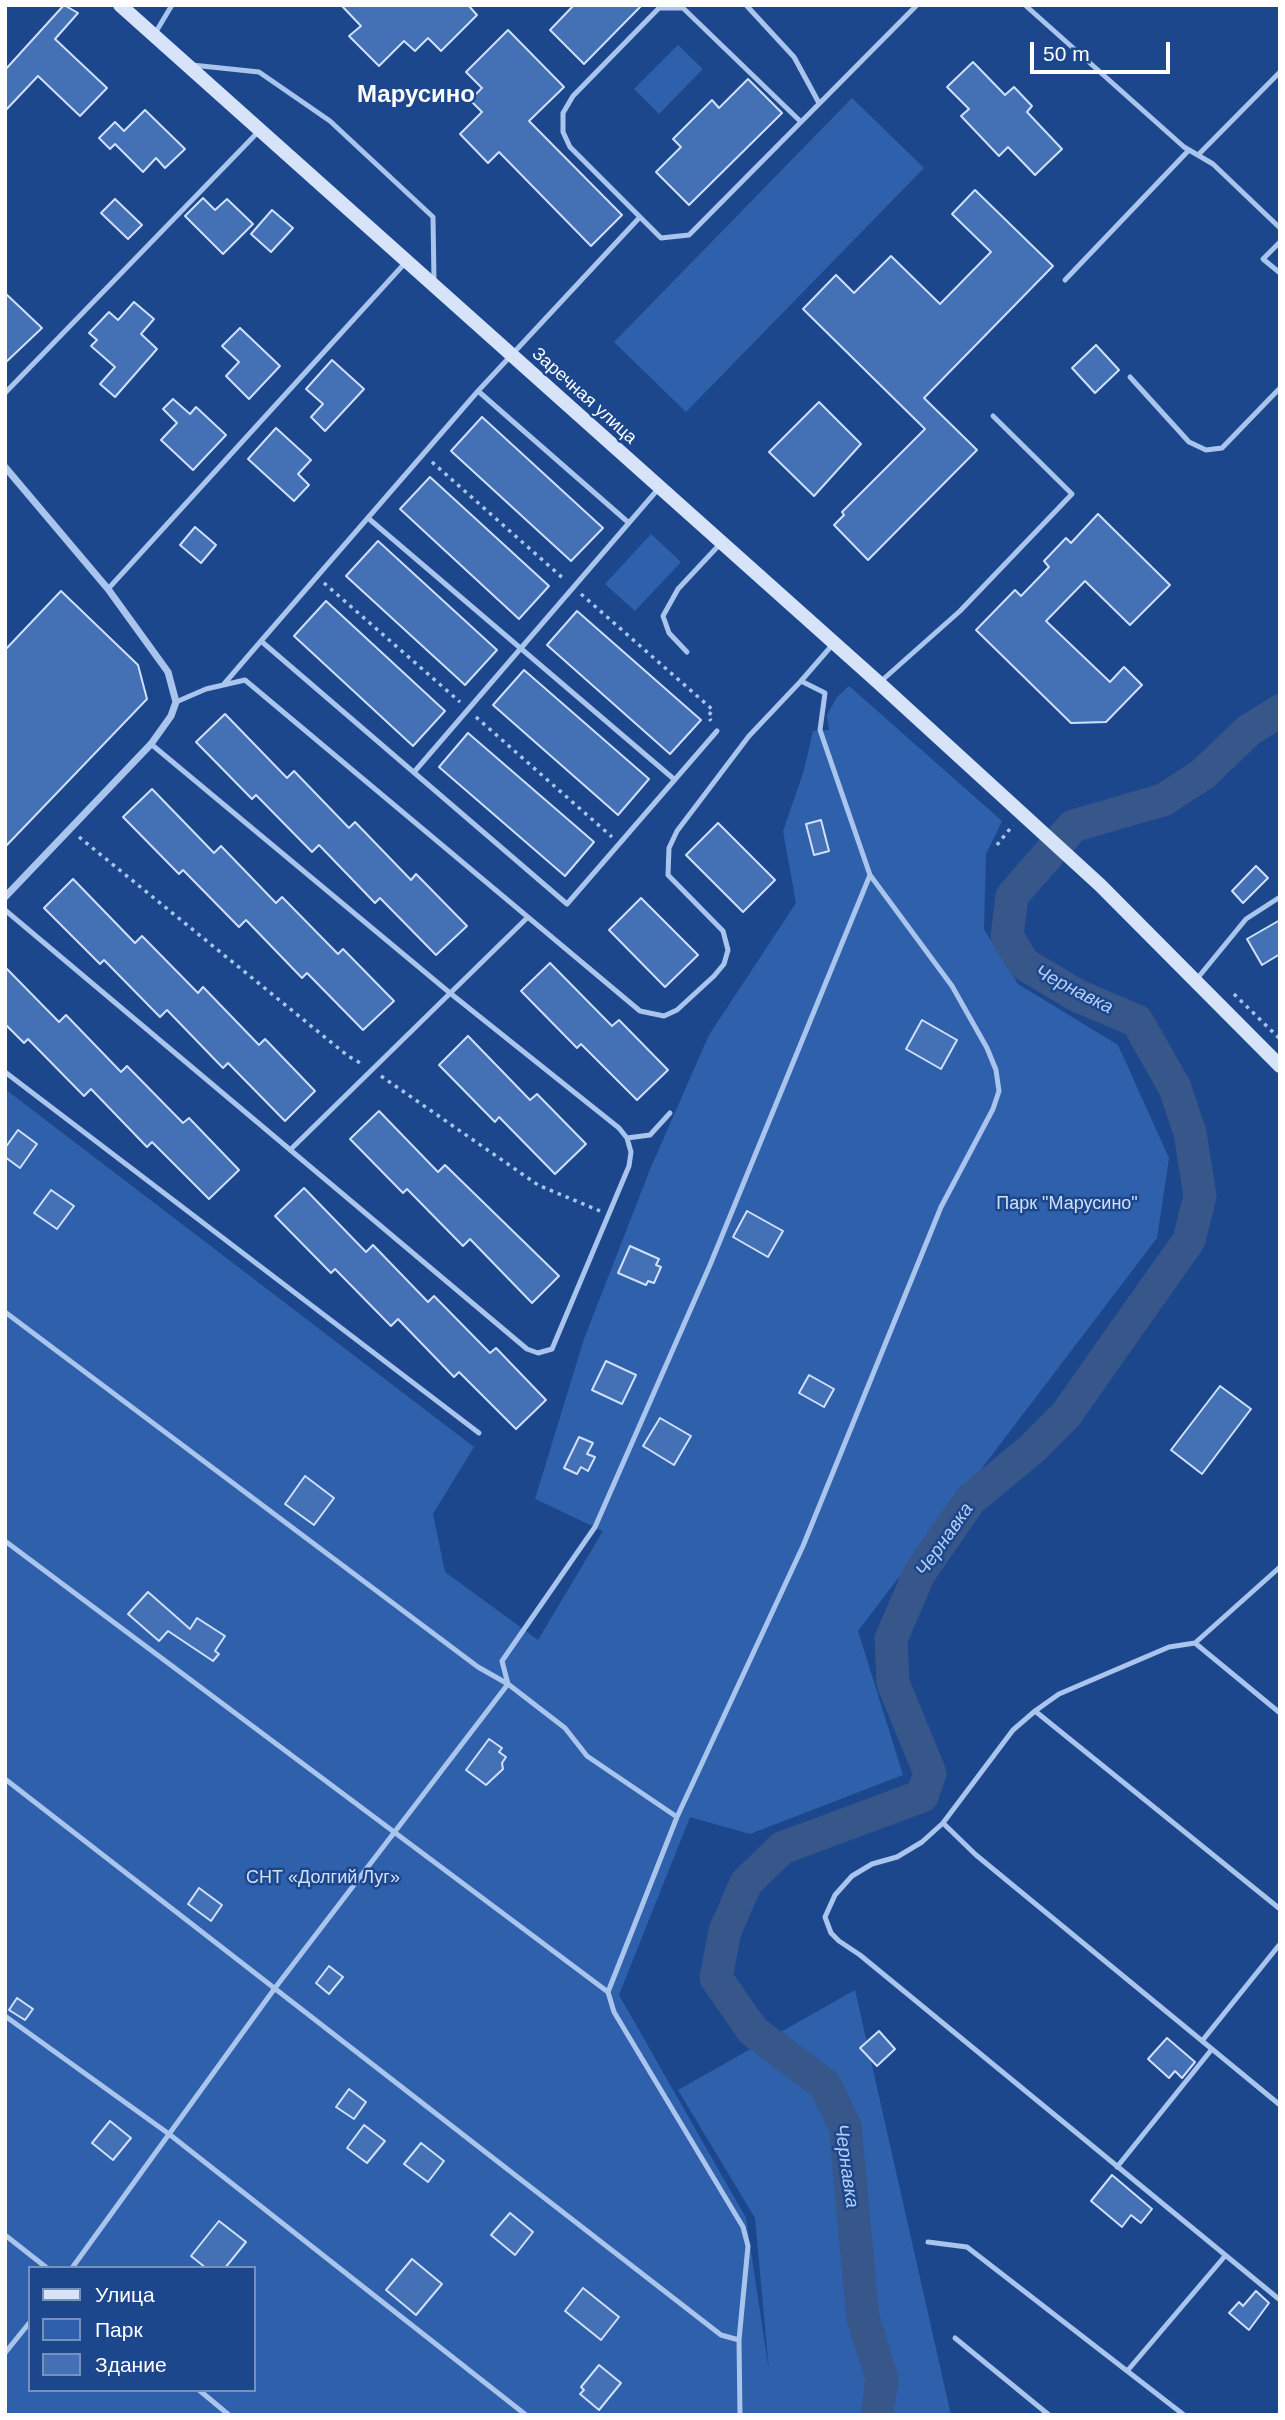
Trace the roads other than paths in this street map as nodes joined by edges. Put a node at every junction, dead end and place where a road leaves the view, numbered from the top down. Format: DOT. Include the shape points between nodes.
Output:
graph roads {
  1 [pos="120,5"];
  2 [pos="172,5"];
  3 [pos="746,5"];
  4 [pos="917,5"];
  5 [pos="1025,5"];
  6 [pos="154,35"];
  7 [pos="189,65"];
  8 [pos="1280,72"];
  9 [pos="818,103"];
  10 [pos="799,120"];
  11 [pos="261,129"];
  12 [pos="1189,150"];
  13 [pos="1198,155"];
  14 [pos="640,218"];
  15 [pos="1280,228"];
  16 [pos="1280,242"];
  17 [pos="407,261"];
  18 [pos="1280,274"];
  19 [pos="1065,280"];
  20 [pos="434,287"];
  21 [pos="509,355"];
  22 [pos="1130,377"];
  23 [pos="1280,388"];
  24 [pos="478,391"];
  25 [pos="5,393"];
  26 [pos="993,416"];
  27 [pos="5,467"];
  28 [pos="659,488"];
  29 [pos="368,518"];
  30 [pos="629,523"];
  31 [pos="721,543"];
  32 [pos="108,589"];
  33 [pos="261,641"];
  34 [pos="834,643"];
  35 [pos="520,649"];
  36 [pos="687,652"];
  37 [pos="802,681"];
  38 [pos="879,683"];
  39 [pos="224,684"];
  40 [pos="176,702"];
  41 [pos="717,732"];
  42 [pos="151,744"];
  43 [pos="415,771"];
  44 [pos="675,780"];
  45 [pos="870,875"];
  46 [pos="5,897"];
  47 [pos="1280,897"];
  48 [pos="5,910"];
  49 [pos="528,917"];
  50 [pos="1196,980"];
  51 [pos="450,993"];
  52 [pos="1280,1066"];
  53 [pos="5,1072"];
  54 [pos="670,1114"];
  55 [pos="627,1138"];
  56 [pos="290,1150"];
  57 [pos="5,1312"];
  58 [pos="480,1433"];
  59 [pos="5,1541"];
  60 [pos="1280,1567"];
  61 [pos="1195,1643"];
  62 [pos="508,1684"];
  63 [pos="1035,1711"];
  64 [pos="1280,1713"];
  65 [pos="5,1779"];
  66 [pos="677,1817"];
  67 [pos="943,1823"];
  68 [pos="392,1833"];
  69 [pos="1280,1909"];
  70 [pos="1280,1944"];
  71 [pos="275,1988"];
  72 [pos="608,1992"];
  73 [pos="5,2016"];
  74 [pos="1202,2041"];
  75 [pos="1212,2049"];
  76 [pos="1280,2105"];
  77 [pos="169,2134"];
  78 [pos="1117,2167"];
  79 [pos="5,2235"];
  80 [pos="928,2242"];
  81 [pos="1225,2256"];
  82 [pos="44,2266"];
  83 [pos="73,2266"];
  84 [pos="1280,2300"];
  85 [pos="28,2324"];
  86 [pos="955,2338"];
  87 [pos="739,2340"];
  88 [pos="5,2353"];
  89 [pos="1128,2370"];
  90 [pos="201,2392"];
  91 [pos="229,2415"];
  92 [pos="526,2415"];
  93 [pos="740,2415"];
  94 [pos="1049,2415"];
  95 [pos="1184,2415"];
  1 -- 6 [label="street, Заречная улица"];
  2 -- 6 [label="lane"];
  3 -- 9 [label="lane" via="794,57"];
  4 -- 9 [label="lane"];
  5 -- 12 [label="lane"];
  6 -- 7 [label="street, Заречная улица"];
  7 -- 11 [label="street, Заречная улица"];
  7 -- 20 [label="lane" via="259,72 330,121 433,217"];
  8 -- 13 [label="lane"];
  9 -- 10 [label="lane"];
  10 -- 14 [label="lane" via="689,235 661,238"];
  10 -- 14 [label="lane" via="683,8 659,8 573,96 563,113 563,132 570,148"];
  11 -- 17 [label="street, Заречная улица"];
  11 -- 25 [label="lane"];
  12 -- 13 [label="lane"];
  12 -- 19 [label="lane"];
  13 -- 15 [label="lane"];
  14 -- 21 [label="lane"];
  16 -- 18 [label="lane" via="1264,260"];
  17 -- 20 [label="street, Заречная улица"];
  17 -- 32 [label="lane"];
  20 -- 21 [label="street, Заречная улица"];
  21 -- 24 [label="lane"];
  21 -- 28 [label="street, Заречная улица"];
  22 -- 23 [label="lane" via="1189,442 1206,450 1222,448"];
  24 -- 29 [label="lane"];
  24 -- 30 [label="lane"];
  26 -- 38 [label="lane" via="1072,494 960,611"];
  27 -- 32 [label="street"];
  28 -- 30 [label="lane"];
  28 -- 31 [label="street, Заречная улица"];
  29 -- 33 [label="lane"];
  29 -- 35 [label="lane"];
  30 -- 35 [label="lane"];
  31 -- 34 [label="street, Заречная улица"];
  31 -- 36 [label="lane" via="678,589 663,615 668,633"];
  32 -- 40 [label="street" via="168,672"];
  33 -- 39 [label="lane"];
  33 -- 43 [label="lane"];
  34 -- 37 [label="lane"];
  34 -- 38 [label="street, Заречная улица"];
  35 -- 43 [label="lane"];
  35 -- 44 [label="lane"];
  37 -- 45 [label="lane" via="825,693 820,730"];
  37 -- 49 [label="lane" via="749,736 669,848 668,875 723,931 728,950 724,964 677,1010 664,1016 640,1012"];
  38 -- 50 [label="street, Заречная улица"];
  39 -- 40 [label="lane"];
  39 -- 49 [label="lane" via="245,680"];
  40 -- 42 [label="street"];
  41 -- 44 [label="lane"];
  42 -- 46 [label="street"];
  42 -- 51 [label="lane"];
  43 -- 44 [label="lane" via="567,904"];
  45 -- 62 [label="lane" via="710,1265 595,1527 502,1661"];
  45 -- 66 [label="lane" via="951,986 987,1048 999,1091 941,1207 803,1546"];
  47 -- 50 [label="lane" via="1246,919"];
  48 -- 56 [label="lane"];
  49 -- 51 [label="lane"];
  50 -- 52 [label="street, Заречная улица"];
  51 -- 55 [label="lane"];
  51 -- 56 [label="lane"];
  53 -- 58 [label="lane"];
  54 -- 55 [label="lane" via="650,1135"];
  55 -- 56 [label="lane" via="629,1166 552,1349 538,1353 527,1349"];
  57 -- 62 [label="lane" via="478,1667"];
  59 -- 68 [label="lane"];
  60 -- 61 [label="lane"];
  61 -- 63 [label="lane" via="1169,1647 1084,1683"];
  61 -- 64 [label="lane"];
  62 -- 66 [label="lane" via="565,1728 587,1756"];
  62 -- 68 [label="lane"];
  63 -- 67 [label="lane" via="1013,1730"];
  63 -- 69 [label="lane"];
  65 -- 71 [label="lane"];
  66 -- 72 [label="lane"];
  67 -- 74 [label="lane"];
  67 -- 78 [label="lane" via="897,1857 852,1876 835,1895 825,1917 831,1933"];
  68 -- 71 [label="lane"];
  68 -- 72 [label="lane"];
  70 -- 74 [label="lane"];
  71 -- 77 [label="lane"];
  71 -- 87 [label="lane" via="721,2334"];
  72 -- 87 [label="lane" via="614,2012 743,2227 748,2246"];
  73 -- 77 [label="lane"];
  74 -- 75 [label="lane"];
  75 -- 76 [label="lane"];
  75 -- 78 [label="lane"];
  77 -- 83 [label="lane"];
  77 -- 92 [label="lane"];
  78 -- 81 [label="lane"];
  79 -- 82 [label="lane"];
  80 -- 89 [label="lane" via="967,2247"];
  81 -- 84 [label="lane"];
  81 -- 89 [label="lane"];
  85 -- 88 [label="lane"];
  86 -- 94 [label="lane"];
  87 -- 93 [label="lane"];
  89 -- 95 [label="lane"];
  90 -- 91 [label="lane"];
}
